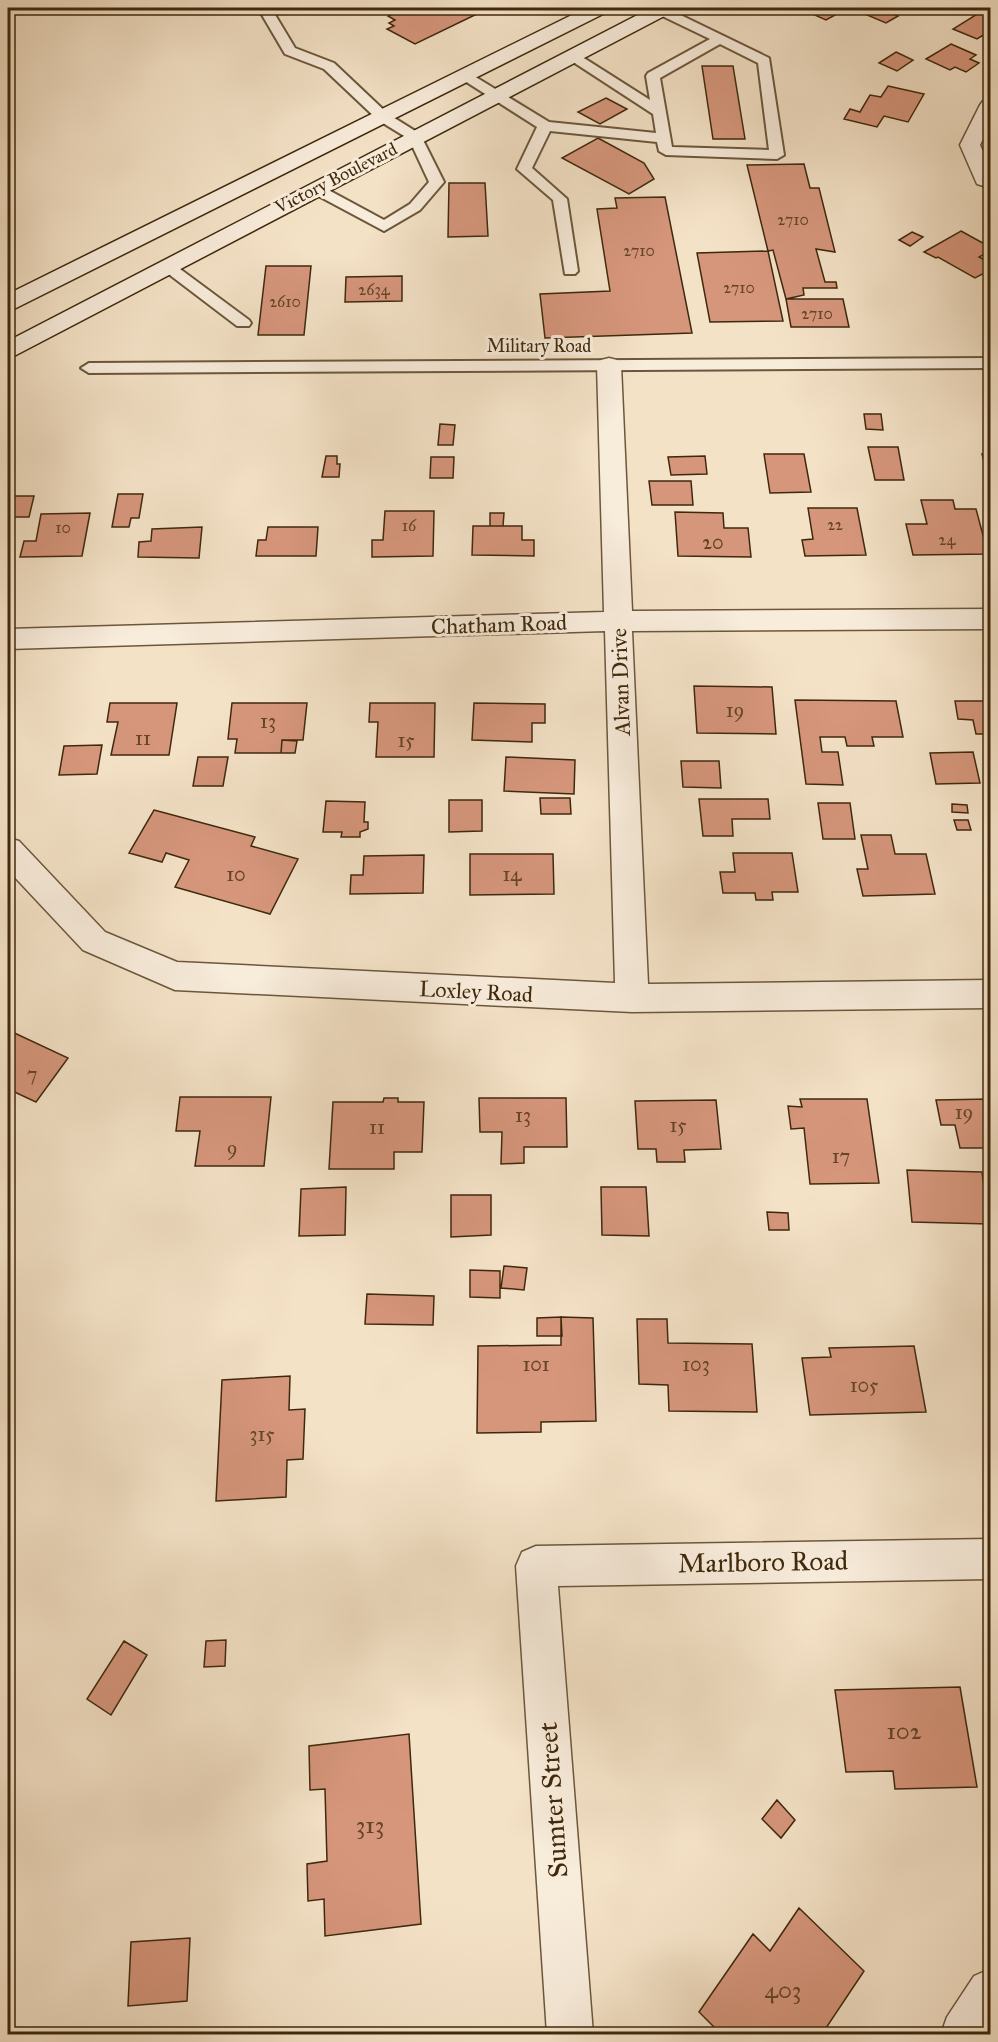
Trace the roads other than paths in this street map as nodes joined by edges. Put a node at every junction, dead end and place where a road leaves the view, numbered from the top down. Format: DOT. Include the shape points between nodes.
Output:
graph roads {
  1 [pos="265,8"];
  2 [pos="600,8"];
  3 [pos="663,9"];
  4 [pos="720,39"];
  5 [pos="571,56"];
  6 [pos="464,76"];
  7 [pos="495,95"];
  8 [pos="990,105"];
  9 [pos="659,112"];
  10 [pos="383,117"];
  11 [pos="545,126"];
  12 [pos="416,137"];
  13 [pos="664,138"];
  14 [pos="990,182"];
  15 [pos="316,189"];
  16 [pos="168,266"];
  17 [pos="570,271"];
  18 [pos="8,303"];
  19 [pos="243,323"];
  20 [pos="8,350"];
  21 [pos="990,363"];
  22 [pos="609,365"];
  23 [pos="89,368"];
  24 [pos="990,619"];
  25 [pos="617,621"];
  26 [pos="8,639"];
  27 [pos="8,850"];
  28 [pos="990,994"];
  29 [pos="632,998"];
  30 [pos="990,1559"];
  31 [pos="536,1566"];
  32 [pos="990,1992"];
  33 [pos="570,2034"];
  34 [pos="964,2034"];
  1 -- 10 [label="lane" via="290,51 329,66"];
  2 -- 6 [label="street, Victory Boulevard"];
  3 -- 4 [label="lane"];
  3 -- 5 [label="street, Victory Boulevard"];
  4 -- 9 [label="lane" via="654,76"];
  4 -- 13 [label="lane" via="764,61 777,155 666,151"];
  5 -- 7 [label="street, Victory Boulevard"];
  5 -- 9 [label="lane"];
  6 -- 7 [label="lane"];
  6 -- 10 [label="street, Victory Boulevard"];
  7 -- 11 [label="lane"];
  7 -- 12 [label="street, Victory Boulevard"];
  8 -- 14 [label="street" via="970,145"];
  9 -- 13 [label="lane"];
  10 -- 12 [label="lane"];
  10 -- 18 [label="street, Victory Boulevard"];
  11 -- 13 [label="lane"];
  11 -- 17 [label="lane" via="524,169 560,199"];
  12 -- 15 [label="street, Victory Boulevard"];
  12 -- 15 [label="lane" via="437,182 415,207 384,226"];
  15 -- 16 [label="street, Victory Boulevard"];
  16 -- 19 [label="lane"];
  16 -- 20 [label="street, Victory Boulevard"];
  21 -- 22 [label="lane, Military Road"];
  22 -- 23 [label="lane, Military Road"];
  22 -- 25 [label="street, Alvan Drive"];
  24 -- 25 [label="street, Chatham Road"];
  25 -- 26 [label="street, Chatham Road"];
  25 -- 29 [label="street, Alvan Drive"];
  27 -- 29 [label="street, Loxley Road" via="94,941 175,976"];
  28 -- 29 [label="street, Loxley Road"];
  30 -- 31 [label="street, Marlboro Road"];
  31 -- 33 [label="street, Sumter Street"];
  32 -- 34 [label="street"];
}
